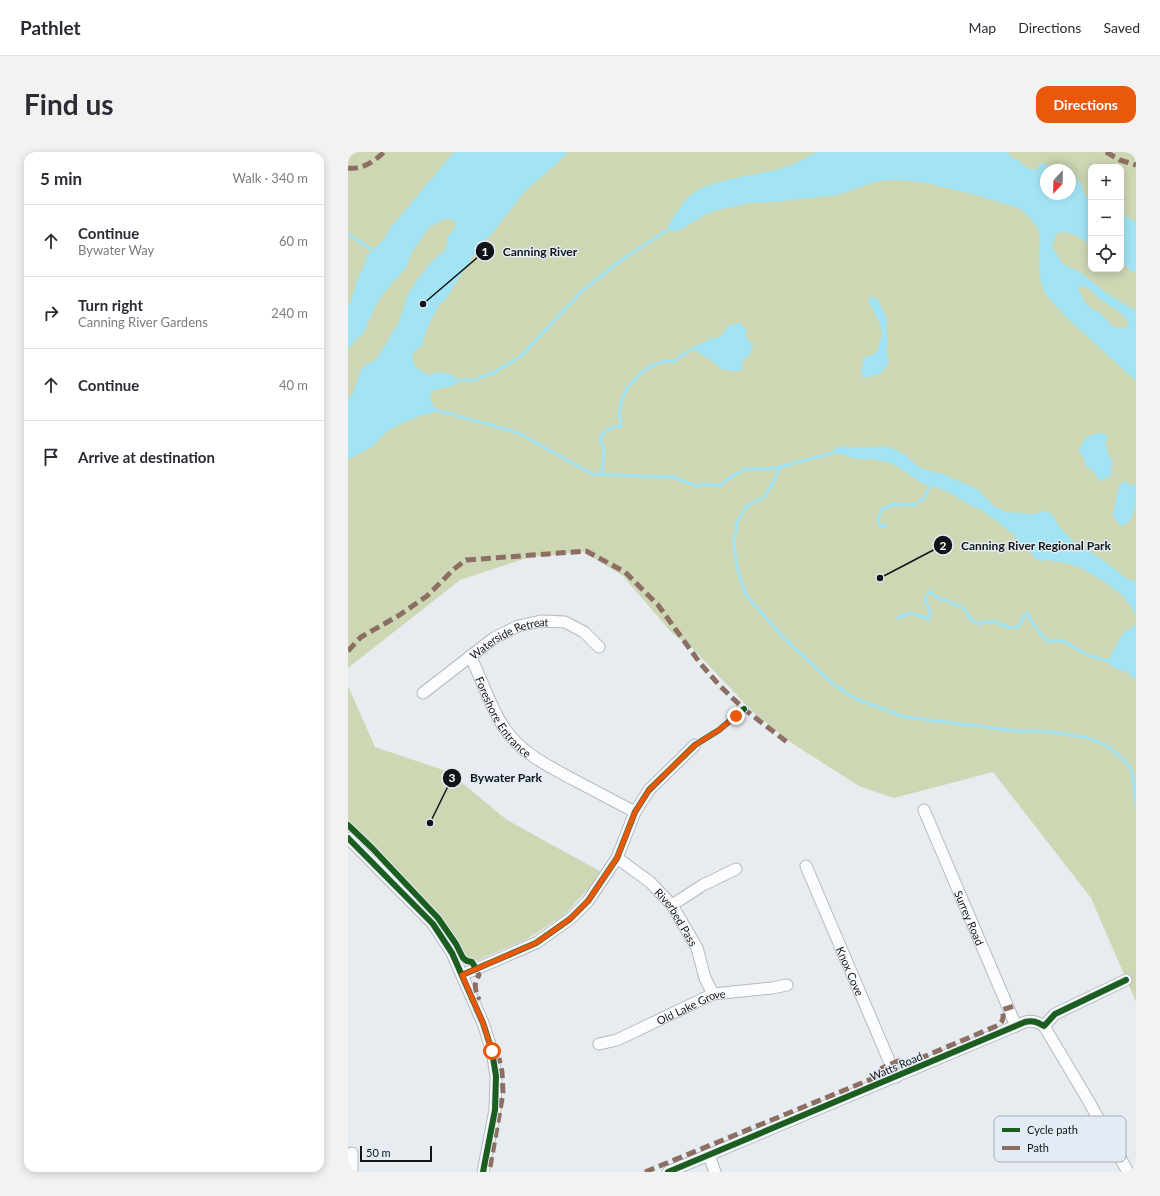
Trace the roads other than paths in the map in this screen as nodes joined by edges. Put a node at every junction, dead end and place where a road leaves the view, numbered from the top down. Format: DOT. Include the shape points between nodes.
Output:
graph roads {
  1 [pos="600,648"];
  2 [pos="470,656"];
  3 [pos="423,693"];
  4 [pos="695,745"];
  5 [pos="924,810"];
  6 [pos="635,812"];
  7 [pos="349,842"];
  8 [pos="617,858"];
  9 [pos="806,866"];
  10 [pos="736,869"];
  11 [pos="672,905"];
  12 [pos="462,975"];
  13 [pos="1126,980"];
  14 [pos="787,985"];
  15 [pos="713,994"];
  16 [pos="1016,1026"];
  17 [pos="1044,1026"];
  18 [pos="599,1044"];
  19 [pos="896,1077"];
  20 [pos="1097,1116"];
  21 [pos="352,1153"];
  22 [pos="708,1155"];
  23 [pos="1122,1162"];
  24 [pos="352,1172"];
  25 [pos="483,1172"];
  26 [pos="668,1172"];
  27 [pos="715,1172"];
  28 [pos="1128,1172"];
  1 -- 2 [label="street, Waterside Retreat" via="584,632 565,622 542,621 518,626"];
  2 -- 3 [label="street, Waterside Retreat"];
  2 -- 6 [label="street, Foreshore Entrance" via="493,710 516,742 535,758"];
  4 -- 6 [label="street" via="649,790"];
  5 -- 16 [label="street, Surrey Road"];
  6 -- 8 [label="street"];
  7 -- 12 [label="street" via="433,924 452,953"];
  8 -- 11 [label="street, Riverbed Pass" via="650,882"];
  8 -- 12 [label="street" via="588,901 570,919 536,943"];
  9 -- 19 [label="street, Knox Cove"];
  10 -- 11 [label="street" via="703,885"];
  11 -- 15 [label="street, Riverbed Pass" via="697,948"];
  12 -- 25 [label="street" via="483,1023 492,1051 496,1076 495,1110"];
  13 -- 17 [label="street" via="1055,1014"];
  14 -- 15 [label="street, Old Lake Grove"];
  15 -- 18 [label="street, Old Lake Grove" via="617,1040"];
  16 -- 17 [label="street, Watts Road" via="1031,1021"];
  16 -- 19 [label="street, Watts Road"];
  17 -- 20 [label="street"];
  19 -- 22 [label="street, Watts Road"];
  21 -- 24 [label="street"];
  22 -- 26 [label="street, Watts Road"];
  22 -- 27 [label="street"];
  23 -- 28 [label="street"];
}
